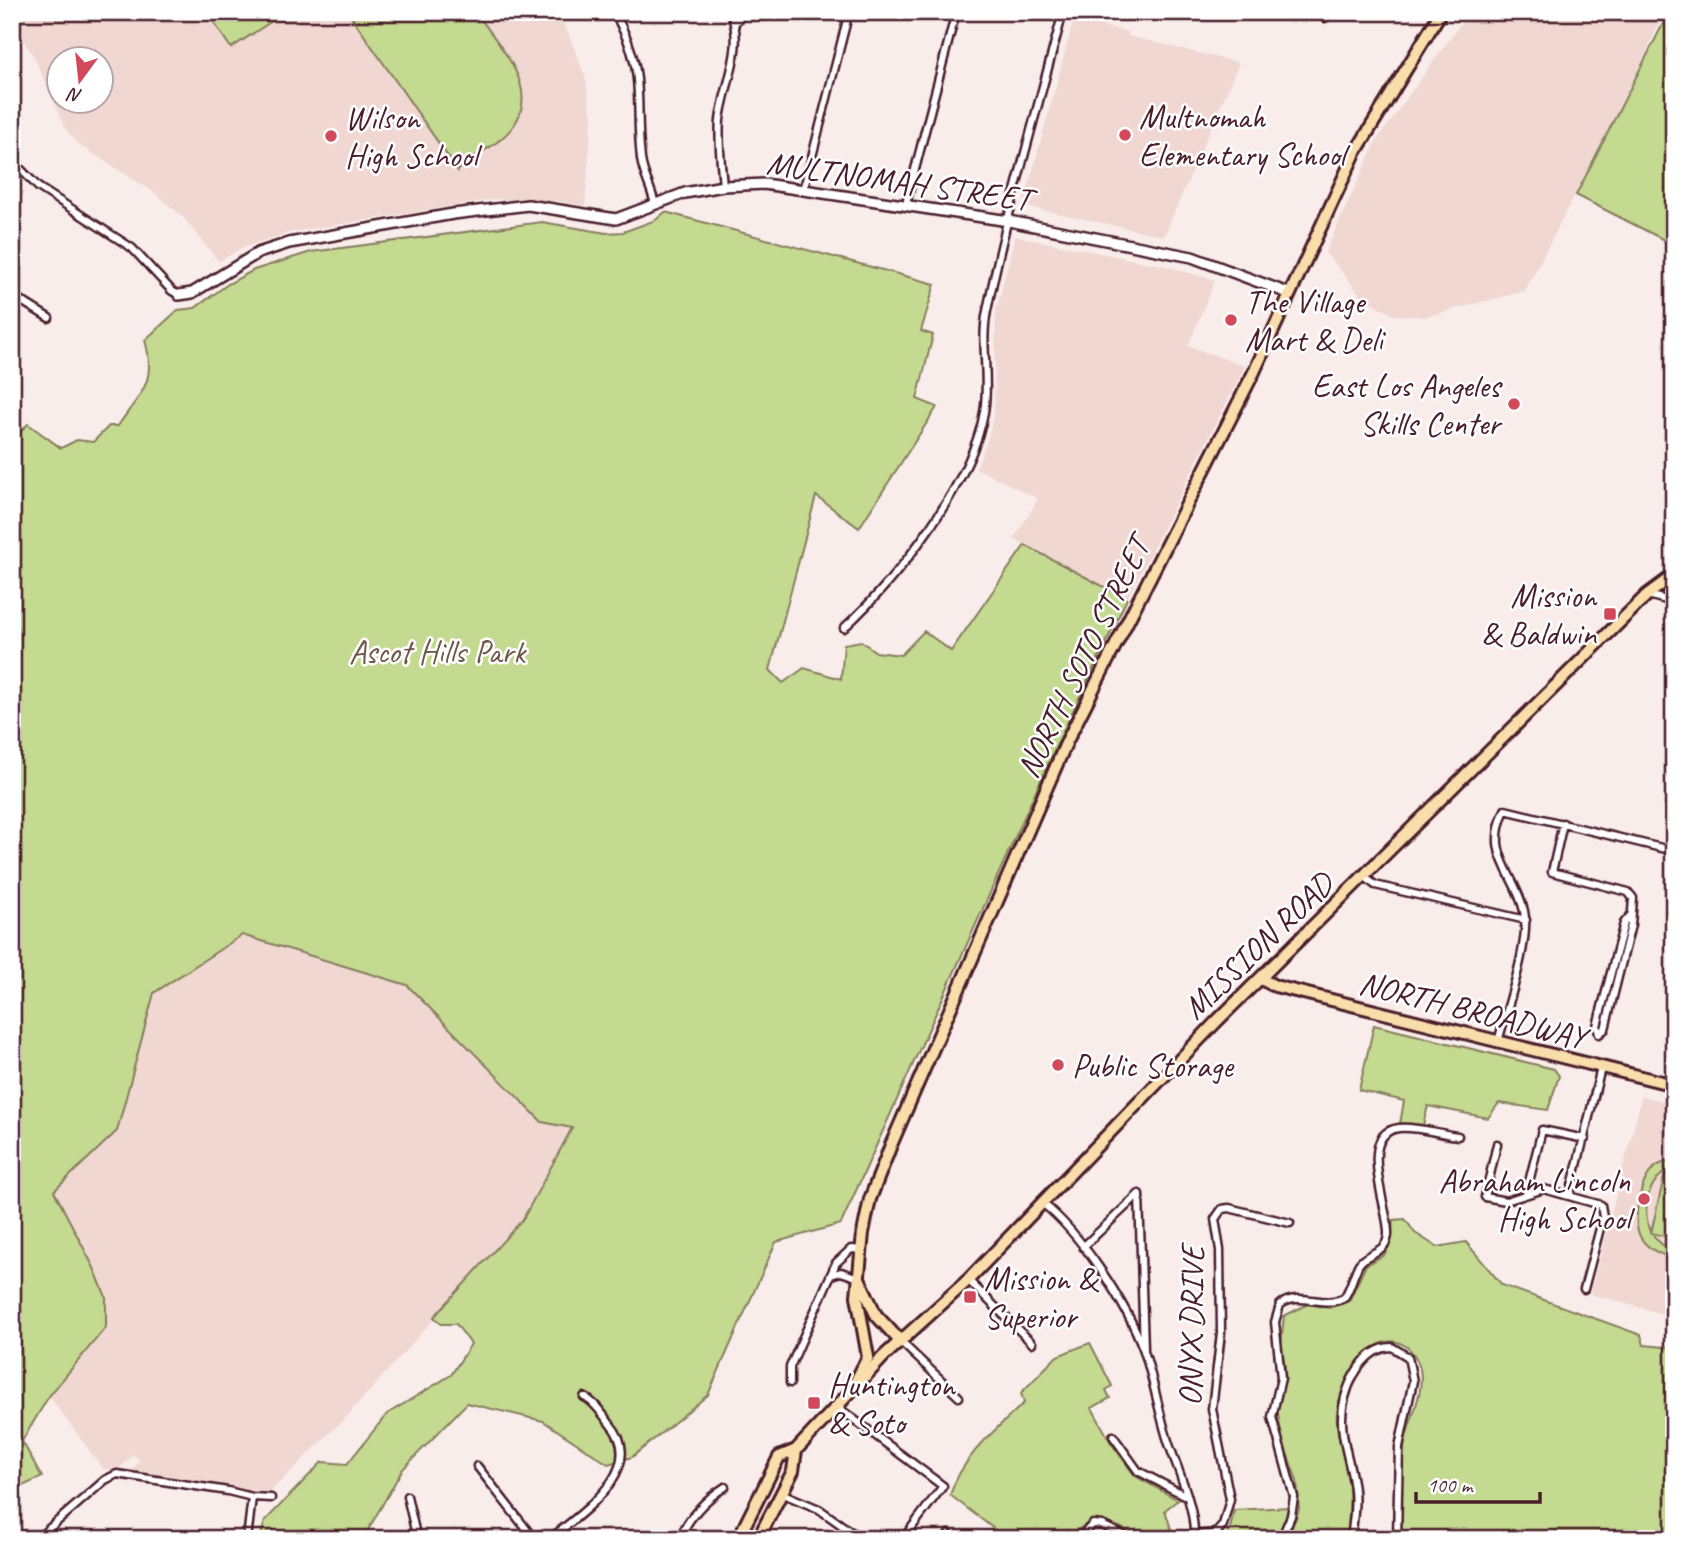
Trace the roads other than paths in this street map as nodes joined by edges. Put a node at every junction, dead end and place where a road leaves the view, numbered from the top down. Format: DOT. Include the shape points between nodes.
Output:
graph roads {
  1 [pos="614,12"];
  2 [pos="730,12"];
  3 [pos="744,12"];
  4 [pos="849,12"];
  5 [pos="956,12"];
  6 [pos="1063,12"];
  7 [pos="1315,12"];
  8 [pos="1441,12"];
  9 [pos="1325,18"];
  10 [pos="735,23"];
  11 [pos="12,160"];
  12 [pos="723,186"];
  13 [pos="804,188"];
  14 [pos="906,204"];
  15 [pos="655,205"];
  16 [pos="1009,221"];
  17 [pos="1288,293"];
  18 [pos="12,295"];
  19 [pos="179,295"];
  20 [pos="50,318"];
  21 [pos="1674,575"];
  22 [pos="1647,595"];
  23 [pos="1674,602"];
  24 [pos="844,628"];
  25 [pos="1563,823"];
  26 [pos="1674,851"];
  27 [pos="1365,877"];
  28 [pos="1630,916"];
  29 [pos="1526,920"];
  30 [pos="1261,979"];
  31 [pos="1498,1042"];
  32 [pos="1601,1068"];
  33 [pos="1674,1085"];
  34 [pos="1458,1136"];
  35 [pos="1585,1139"];
  36 [pos="1497,1144"];
  37 [pos="1526,1194"];
  38 [pos="1570,1194"];
  39 [pos="1041,1202"];
  40 [pos="1290,1223"];
  41 [pos="1083,1247"];
  42 [pos="862,1250"];
  43 [pos="829,1276"];
  44 [pos="859,1278"];
  45 [pos="968,1280"];
  46 [pos="1584,1289"];
  47 [pos="901,1342"];
  48 [pos="1032,1343"];
  49 [pos="1144,1351"];
  50 [pos="790,1383"];
  51 [pos="852,1389"];
  52 [pos="584,1397"];
  53 [pos="959,1397"];
  54 [pos="836,1406"];
  55 [pos="1114,1436"];
  56 [pos="796,1450"];
  57 [pos="477,1466"];
  58 [pos="725,1487"];
  59 [pos="781,1493"];
  60 [pos="407,1496"];
  61 [pos="1186,1496"];
  62 [pos="252,1497"];
  63 [pos="271,1498"];
  64 [pos="49,1529"];
  65 [pos="1194,1537"];
  66 [pos="37,1539"];
  67 [pos="49,1539"];
  68 [pos="247,1539"];
  69 [pos="417,1539"];
  70 [pos="534,1539"];
  71 [pos="550,1539"];
  72 [pos="680,1539"];
  73 [pos="738,1539"];
  74 [pos="758,1539"];
  75 [pos="861,1539"];
  76 [pos="903,1539"];
  77 [pos="1077,1539"];
  78 [pos="1131,1539"];
  79 [pos="1281,1539"];
  80 [pos="1351,1539"];
  81 [pos="1397,1539"];
  1 -- 15 [label="street" via="635,56 641,160"];
  2 -- 10 [label="street"];
  3 -- 10 [label="street"];
  4 -- 13 [label="street"];
  5 -- 14 [label="street"];
  6 -- 16 [label="street"];
  7 -- 9 [label="street"];
  8 -- 17 [label="main road, NORTH SOTO STREET" via="1369,125"];
  10 -- 12 [label="street" via="736,41 720,121"];
  11 -- 19 [label="street" via="38,187 132,248"];
  12 -- 13 [label="street, MULTNOMAH STREET"];
  12 -- 15 [label="street, MULTNOMAH STREET"];
  13 -- 14 [label="street, MULTNOMAH STREET"];
  14 -- 16 [label="street, MULTNOMAH STREET"];
  15 -- 19 [label="street, MULTNOMAH STREET" via="617,219 528,205 289,243 258,253 192,293"];
  16 -- 17 [label="street, MULTNOMAH STREET" via="1192,257"];
  16 -- 24 [label="street" via="986,314 987,384 976,443 925,534"];
  17 -- 42 [label="main road, NORTH SOTO STREET" via="1254,372 1067,741 886,1156 870,1199"];
  18 -- 20 [label="street"];
  21 -- 22 [label="main road, MISSION ROAD"];
  22 -- 23 [label="street"];
  22 -- 27 [label="main road, MISSION ROAD"];
  25 -- 26 [label="street"];
  25 -- 28 [label="street" via="1552,872 1633,895"];
  25 -- 29 [label="street" via="1505,810 1498,851"];
  27 -- 29 [label="street" via="1375,885"];
  27 -- 30 [label="main road, MISSION ROAD"];
  28 -- 28 [label="street" via="1624,923 1597,1026 1599,1034 1605,1029"];
  29 -- 31 [label="street"];
  30 -- 31 [label="main road, NORTH BROADWAY"];
  30 -- 39 [label="main road, MISSION ROAD"];
  31 -- 32 [label="main road, NORTH BROADWAY"];
  32 -- 33 [label="main road, NORTH BROADWAY"];
  32 -- 35 [label="street"];
  34 -- 79 [label="street" via="1399,1128 1388,1131 1381,1140 1376,1166 1386,1215 1384,1247 1360,1262 1344,1298 1326,1303 1295,1299 1280,1306 1275,1322 1281,1378 1272,1417 1294,1497"];
  35 -- 37 [label="street" via="1542,1130"];
  35 -- 38 [label="street"];
  36 -- 37 [label="street" via="1485,1197 1506,1201"];
  37 -- 38 [label="street" via="1545,1189"];
  38 -- 46 [label="street" via="1604,1210"];
  39 -- 41 [label="street"];
  39 -- 45 [label="main road, MISSION ROAD"];
  40 -- 65 [label="street, ONYX DRIVE" via="1229,1208 1222,1209 1215,1219 1222,1333 1212,1409 1230,1499 1216,1533"];
  41 -- 49 [label="street"];
  41 -- 49 [label="street" via="1139,1194"];
  42 -- 43 [label="street" via="844,1253"];
  42 -- 44 [label="main road, NORTH SOTO STREET"];
  43 -- 44 [label="street" via="841,1272"];
  43 -- 50 [label="street" via="790,1367"];
  44 -- 47 [label="main road" via="876,1315"];
  44 -- 51 [label="main road, NORTH SOTO STREET" via="857,1296 868,1357"];
  45 -- 47 [label="main road, MISSION ROAD"];
  45 -- 48 [label="street"];
  47 -- 51 [label="main road, MISSION ROAD"];
  47 -- 53 [label="street"];
  49 -- 61 [label="street"];
  51 -- 54 [label="main road, MISSION ROAD"];
  52 -- 71 [label="street" via="621,1438 622,1457 603,1496"];
  54 -- 56 [label="main road, MISSION ROAD"];
  54 -- 76 [label="street" via="943,1486"];
  55 -- 61 [label="street" via="1138,1471"];
  56 -- 59 [label="main road" via="793,1471"];
  56 -- 73 [label="main road, MISSION ROAD" via="779,1457"];
  57 -- 70 [label="street"];
  58 -- 72 [label="street" via="689,1521"];
  59 -- 74 [label="main road"];
  59 -- 75 [label="street" via="819,1509"];
  60 -- 69 [label="street"];
  61 -- 65 [label="street"];
  62 -- 63 [label="street"];
  62 -- 64 [label="street" via="117,1474"];
  62 -- 68 [label="street"];
  64 -- 66 [label="street"];
  64 -- 67 [label="street"];
  77 -- 78 [label="street" via="1093,1524"];
  80 -- 81 [label="street" via="1355,1492 1343,1431 1344,1405 1361,1365 1376,1351 1392,1347 1408,1357 1413,1381 1401,1433"];
}
